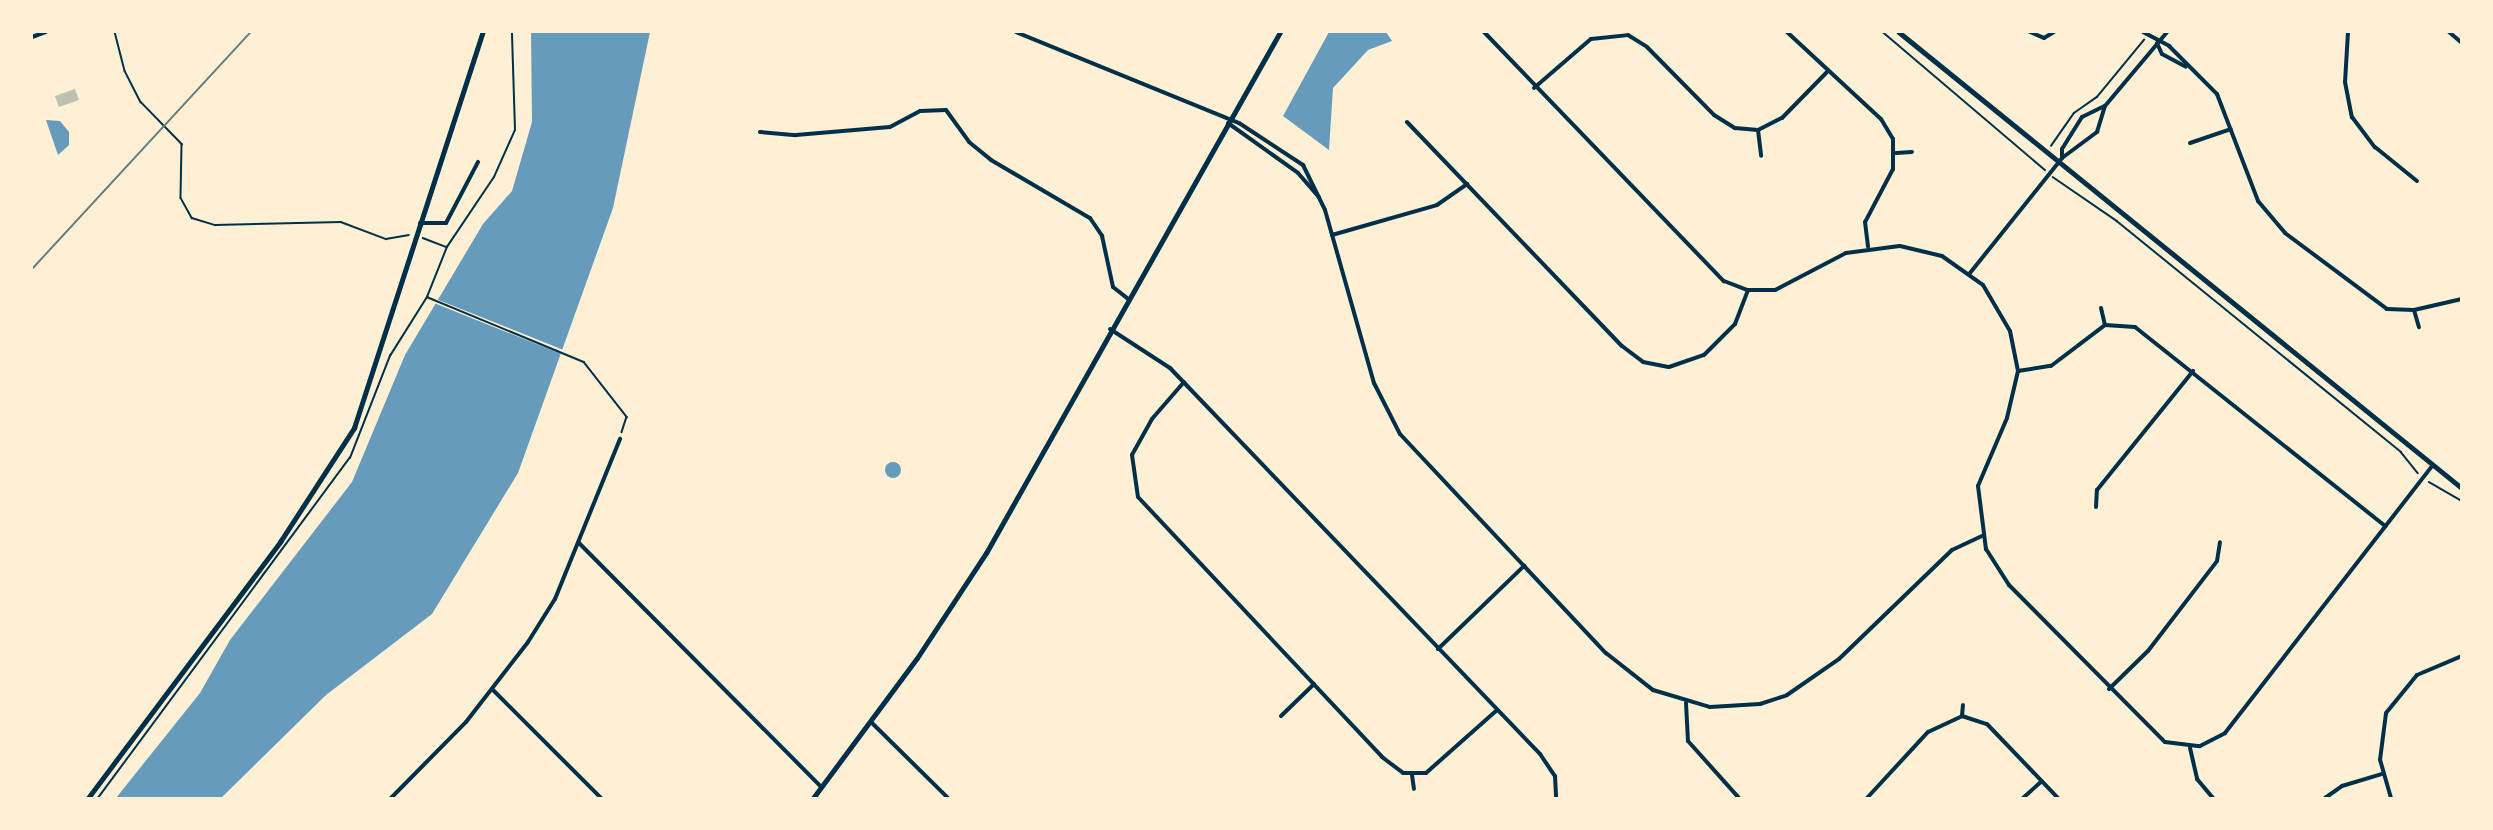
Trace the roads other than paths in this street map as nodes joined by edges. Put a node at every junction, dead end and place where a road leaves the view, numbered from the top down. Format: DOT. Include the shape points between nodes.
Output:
graph roads {
  1 [pos="46,32"];
  2 [pos="483,32"];
  3 [pos="1016,32"];
  4 [pos="1280,32"];
  5 [pos="1484,32"];
  6 [pos="1787,32"];
  7 [pos="1899,32"];
  8 [pos="2030,32"];
  9 [pos="2054,32"];
  10 [pos="2143,32"];
  11 [pos="2167,32"];
  12 [pos="2348,32"];
  13 [pos="2449,32"];
  14 [pos="1615,33"];
  15 [pos="32,37"];
  16 [pos="2157,43"];
  17 [pos="2462,44"];
  18 [pos="2187,68"];
  19 [pos="1827,72"];
  20 [pos="1534,88"];
  21 [pos="2105,106"];
  22 [pos="1407,122"];
  23 [pos="1227,123"];
  24 [pos="2230,129"];
  25 [pos="1758,130"];
  26 [pos="760,132"];
  27 [pos="2190,143"];
  28 [pos="1912,152"];
  29 [pos="1896,153"];
  30 [pos="1761,156"];
  31 [pos="2061,160"];
  32 [pos="478,162"];
  33 [pos="2417,181"];
  34 [pos="1467,184"];
  35 [pos="1321,200"];
  36 [pos="420,223"];
  37 [pos="1332,235"];
  38 [pos="1869,247"];
  39 [pos="1970,273"];
  40 [pos="1749,290"];
  41 [pos="1127,298"];
  42 [pos="2462,299"];
  43 [pos="2101,308"];
  44 [pos="2414,310"];
  45 [pos="2105,325"];
  46 [pos="2419,327"];
  47 [pos="1110,329"];
  48 [pos="2018,371"];
  49 [pos="2193,371"];
  50 [pos="1184,382"];
  51 [pos="620,439"];
  52 [pos="2433,465"];
  53 [pos="2462,488"];
  54 [pos="2096,507"];
  55 [pos="2385,526"];
  56 [pos="1982,536"];
  57 [pos="2220,542"];
  58 [pos="579,543"];
  59 [pos="1524,566"];
  60 [pos="1438,649"];
  61 [pos="2462,656"];
  62 [pos="1314,684"];
  63 [pos="2109,689"];
  64 [pos="493,690"];
  65 [pos="1686,703"];
  66 [pos="1963,705"];
  67 [pos="1497,710"];
  68 [pos="1281,716"];
  69 [pos="1962,716"];
  70 [pos="871,722"];
  71 [pos="2190,748"];
  72 [pos="2382,774"];
  73 [pos="1412,775"];
  74 [pos="2042,781"];
  75 [pos="821,787"];
  76 [pos="1414,789"];
  77 [pos="88,798"];
  78 [pos="391,798"];
  79 [pos="601,798"];
  80 [pos="813,798"];
  81 [pos="948,798"];
  82 [pos="1556,798"];
  83 [pos="1739,798"];
  84 [pos="1867,798"];
  85 [pos="2024,798"];
  86 [pos="2058,798"];
  87 [pos="2213,798"];
  88 [pos="2325,798"];
  89 [pos="2391,798"];
  1 -- 15 [label="street"];
  2 -- 36 [label="street"];
  3 -- 23 [label="street"];
  4 -- 23 [label="main road"];
  5 -- 20 [label="street"];
  6 -- 19 [label="street"];
  7 -- 31 [label="street"];
  8 -- 9 [label="street" via="2044,38"];
  10 -- 16 [label="street"];
  11 -- 16 [label="street"];
  12 -- 33 [label="street" via="2345,82 2352,117 2375,147"];
  13 -- 17 [label="street"];
  14 -- 20 [label="street" via="1581,45"];
  14 -- 25 [label="street" via="1647,46 1724,123"];
  16 -- 18 [label="street" via="2162,54"];
  16 -- 18 [label="street" via="2169,46"];
  16 -- 21 [label="street"];
  18 -- 24 [label="street" via="2217,94"];
  19 -- 25 [label="street" via="1782,118"];
  19 -- 29 [label="street" via="1881,120"];
  20 -- 40 [label="street" via="1706,268"];
  21 -- 31 [label="street" via="2097,132"];
  21 -- 31 [label="street" via="2082,117 2062,148"];
  22 -- 34 [label="street"];
  23 -- 35 [label="street" via="1233,133 1298,173"];
  23 -- 35 [label="street" via="1239,123 1293,157 1310,174"];
  23 -- 41 [label="main road"];
  24 -- 27 [label="street"];
  24 -- 44 [label="street" via="2258,201 2271,220 2376,305"];
  25 -- 30 [label="street"];
  26 -- 41 [label="street" via="796,135 890,127 920,111 946,110 969,142 991,160 1090,218 1102,236 1113,287"];
  28 -- 29 [label="street"];
  29 -- 38 [label="street" via="1889,178 1868,212"];
  31 -- 39 [label="street"];
  31 -- 52 [label="street"];
  32 -- 36 [label="street" via="447,223"];
  34 -- 37 [label="street" via="1437,205"];
  34 -- 40 [label="street" via="1643,362 1669,367 1704,355 1735,324"];
  35 -- 37 [label="street"];
  36 -- 77 [label="street" via="358,417 337,460"];
  37 -- 59 [label="street" via="1385,409 1417,453"];
  38 -- 39 [label="street" via="1921,249"];
  38 -- 40 [label="street" via="1838,257 1790,286"];
  39 -- 48 [label="street" via="1999,307"];
  41 -- 47 [label="main road"];
  42 -- 44 [label="street"];
  43 -- 45 [label="street"];
  44 -- 46 [label="street"];
  45 -- 48 [label="street" via="2051,366"];
  45 -- 49 [label="street" via="2135,327"];
  47 -- 50 [label="street" via="1151,352"];
  47 -- 70 [label="main road" via="986,553"];
  48 -- 56 [label="street" via="2010,410 1978,486"];
  49 -- 54 [label="street" via="2097,490"];
  49 -- 55 [label="street"];
  50 -- 60 [label="street"];
  50 -- 62 [label="street" via="1152,418 1132,455 1138,497"];
  51 -- 58 [label="street"];
  52 -- 53 [label="street"];
  52 -- 55 [label="street"];
  55 -- 71 [label="street" via="2227,730 2212,742"];
  56 -- 63 [label="street" via="2004,579"];
  56 -- 65 [label="street" via="1952,550 1814,680 1760,704"];
  57 -- 63 [label="street" via="2217,561 2143,657"];
  58 -- 64 [label="street" via="555,599"];
  58 -- 75 [label="street"];
  59 -- 60 [label="street"];
  59 -- 65 [label="street" via="1628,674"];
  60 -- 67 [label="street"];
  61 -- 72 [label="street" via="2424,670 2395,698 2382,728"];
  62 -- 68 [label="street"];
  62 -- 73 [label="street" via="1382,757"];
  63 -- 71 [label="street" via="2160,740"];
  64 -- 78 [label="street"];
  64 -- 79 [label="street"];
  65 -- 83 [label="street" via="1688,741"];
  66 -- 69 [label="street"];
  67 -- 73 [label="street" via="1435,769"];
  67 -- 82 [label="street" via="1548,764"];
  69 -- 74 [label="street" via="1987,724"];
  69 -- 84 [label="street" via="1928,732"];
  70 -- 75 [label="main road"];
  70 -- 81 [label="street"];
  71 -- 87 [label="street" via="2197,778"];
  72 -- 88 [label="street" via="2342,786"];
  72 -- 89 [label="street"];
  73 -- 76 [label="street"];
  74 -- 85 [label="street"];
  74 -- 86 [label="street"];
  75 -- 80 [label="main road"];
}
